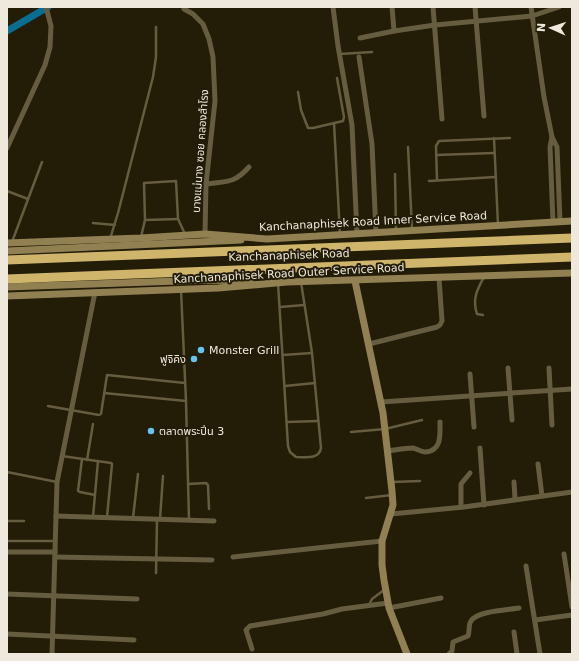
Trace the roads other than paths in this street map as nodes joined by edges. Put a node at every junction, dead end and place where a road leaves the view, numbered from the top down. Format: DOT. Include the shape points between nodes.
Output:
graph roads {
  1 [pos="46,7"];
  2 [pos="333,7"];
  3 [pos="392,7"];
  4 [pos="433,7"];
  5 [pos="475,7"];
  6 [pos="532,7"];
  7 [pos="558,7"];
  8 [pos="184,9"];
  9 [pos="532,16"];
  10 [pos="476,22"];
  11 [pos="435,26"];
  12 [pos="156,27"];
  13 [pos="394,31"];
  14 [pos="360,38"];
  15 [pos="372,52"];
  16 [pos="339,54"];
  17 [pos="359,57"];
  18 [pos="337,78"];
  19 [pos="298,92"];
  20 [pos="484,116"];
  21 [pos="442,119"];
  22 [pos="334,123"];
  23 [pos="552,137"];
  24 [pos="494,138"];
  25 [pos="510,138"];
  26 [pos="408,147"];
  27 [pos="7,148"];
  28 [pos="494,153"];
  29 [pos="436,155"];
  30 [pos="42,162"];
  31 [pos="249,167"];
  32 [pos="395,174"];
  33 [pos="495,177"];
  34 [pos="437,180"];
  35 [pos="429,181"];
  36 [pos="206,184"];
  37 [pos="7,191"];
  38 [pos="28,199"];
  39 [pos="178,219"];
  40 [pos="145,220"];
  41 [pos="568,221"];
  42 [pos="552,222"];
  43 [pos="93,223"];
  44 [pos="115,225"];
  45 [pos="498,226"];
  46 [pos="412,231"];
  47 [pos="396,232"];
  48 [pos="376,233"];
  49 [pos="205,234"];
  50 [pos="357,234"];
  51 [pos="186,235"];
  52 [pos="340,235"];
  53 [pos="141,238"];
  54 [pos="572,238"];
  55 [pos="110,239"];
  56 [pos="267,239"];
  57 [pos="9,243"];
  58 [pos="7,251"];
  59 [pos="572,256"];
  60 [pos="7,260"];
  61 [pos="572,273"];
  62 [pos="553,274"];
  63 [pos="572,276"];
  64 [pos="485,277"];
  65 [pos="439,278"];
  66 [pos="7,279"];
  67 [pos="355,280"];
  68 [pos="287,282"];
  69 [pos="301,282"];
  70 [pos="278,283"];
  71 [pos="7,287"];
  72 [pos="181,289"];
  73 [pos="96,292"];
  74 [pos="7,296"];
  75 [pos="304,305"];
  76 [pos="280,307"];
  77 [pos="483,315"];
  78 [pos="369,344"];
  79 [pos="312,353"];
  80 [pos="283,355"];
  81 [pos="508,368"];
  82 [pos="548,368"];
  83 [pos="470,374"];
  84 [pos="185,383"];
  85 [pos="315,383"];
  86 [pos="284,386"];
  87 [pos="572,389"];
  88 [pos="550,390"];
  89 [pos="510,392"];
  90 [pos="104,393"];
  91 [pos="471,396"];
  92 [pos="186,400"];
  93 [pos="381,402"];
  94 [pos="48,406"];
  95 [pos="71,410"];
  96 [pos="422,420"];
  97 [pos="512,420"];
  98 [pos="318,421"];
  99 [pos="287,422"];
  100 [pos="440,422"];
  101 [pos="93,424"];
  102 [pos="552,425"];
  103 [pos="474,427"];
  104 [pos="385,429"];
  105 [pos="351,432"];
  106 [pos="480,448"];
  107 [pos="387,451"];
  108 [pos="62,456"];
  109 [pos="82,459"];
  110 [pos="87,460"];
  111 [pos="98,461"];
  112 [pos="538,464"];
  113 [pos="7,472"];
  114 [pos="470,473"];
  115 [pos="138,474"];
  116 [pos="163,476"];
  117 [pos="420,481"];
  118 [pos="57,482"];
  119 [pos="391,482"];
  120 [pos="514,482"];
  121 [pos="188,484"];
  122 [pos="572,492"];
  123 [pos="95,495"];
  124 [pos="393,495"];
  125 [pos="542,496"];
  126 [pos="366,498"];
  127 [pos="515,500"];
  128 [pos="484,504"];
  129 [pos="461,507"];
  130 [pos="209,509"];
  131 [pos="391,514"];
  132 [pos="56,516"];
  133 [pos="93,517"];
  134 [pos="107,518"];
  135 [pos="133,518"];
  136 [pos="159,519"];
  137 [pos="189,520"];
  138 [pos="7,521"];
  139 [pos="24,521"];
  140 [pos="214,521"];
  141 [pos="7,541"];
  142 [pos="55,541"];
  143 [pos="382,541"];
  144 [pos="7,552"];
  145 [pos="55,554"];
  146 [pos="564,554"];
  147 [pos="233,557"];
  148 [pos="156,559"];
  149 [pos="212,560"];
  150 [pos="526,566"];
  151 [pos="156,573"];
  152 [pos="385,589"];
  153 [pos="7,594"];
  154 [pos="54,596"];
  155 [pos="441,598"];
  156 [pos="137,599"];
  157 [pos="369,605"];
  158 [pos="389,606"];
  159 [pos="572,607"];
  160 [pos="519,608"];
  161 [pos="572,615"];
  162 [pos="535,620"];
  163 [pos="514,632"];
  164 [pos="7,634"];
  165 [pos="53,636"];
  166 [pos="134,640"];
  167 [pos="252,649"];
  168 [pos="52,654"];
  169 [pos="407,654"];
  170 [pos="449,654"];
  171 [pos="517,654"];
  172 [pos="540,654"];
  1 -- 27 [label="street" via="52,26 50,47 45,65"];
  2 -- 16 [label="street"];
  3 -- 13 [label="street"];
  4 -- 11 [label="street"];
  5 -- 10 [label="street"];
  6 -- 9 [label="street"];
  7 -- 9 [label="street"];
  8 -- 36 [label="street, บางแม่นาง ซอย คลองสำโรง" via="203,24 213,57 215,101"];
  9 -- 10 [label="street"];
  9 -- 23 [label="street"];
  10 -- 11 [label="street"];
  10 -- 20 [label="street"];
  11 -- 13 [label="street"];
  11 -- 21 [label="street"];
  12 -- 44 [label="lane" via="154,71"];
  13 -- 14 [label="street"];
  15 -- 16 [label="lane"];
  16 -- 50 [label="street" via="352,125"];
  17 -- 48 [label="street" via="372,144"];
  18 -- 22 [label="lane" via="344,117 343,121"];
  19 -- 22 [label="lane" via="308,128"];
  22 -- 52 [label="lane"];
  23 -- 41 [label="street" via="557,147"];
  23 -- 42 [label="street"];
  24 -- 25 [label="lane"];
  24 -- 28 [label="lane"];
  24 -- 29 [label="lane" via="439,141"];
  26 -- 46 [label="lane"];
  28 -- 29 [label="lane"];
  28 -- 33 [label="lane"];
  29 -- 34 [label="lane"];
  30 -- 38 [label="lane"];
  31 -- 36 [label="street" via="234,179"];
  32 -- 47 [label="lane"];
  33 -- 34 [label="lane"];
  33 -- 45 [label="lane"];
  34 -- 35 [label="lane"];
  36 -- 49 [label="street, บางแม่นาง ซอย คลองสำโรง"];
  37 -- 38 [label="lane"];
  38 -- 57 [label="lane"];
  39 -- 40 [label="lane"];
  39 -- 40 [label="lane" via="176,181 144,183"];
  39 -- 51 [label="lane"];
  40 -- 53 [label="lane"];
  41 -- 42 [label="main road, Kanchanaphisek Road Inner Service Road"];
  42 -- 45 [label="main road, Kanchanaphisek Road Inner Service Road"];
  43 -- 44 [label="lane"];
  44 -- 55 [label="lane"];
  45 -- 46 [label="main road, Kanchanaphisek Road Inner Service Road"];
  46 -- 47 [label="main road, Kanchanaphisek Road Inner Service Road"];
  47 -- 48 [label="main road, Kanchanaphisek Road Inner Service Road"];
  48 -- 50 [label="main road, Kanchanaphisek Road Inner Service Road"];
  49 -- 51 [label="main road, Kanchanaphisek Road Inner Service Road"];
  49 -- 56 [label="main road, Kanchanaphisek Road Inner Service Road"];
  50 -- 52 [label="main road, Kanchanaphisek Road Inner Service Road"];
  51 -- 53 [label="main road, Kanchanaphisek Road Inner Service Road"];
  52 -- 56 [label="main road, Kanchanaphisek Road Inner Service Road"];
  53 -- 55 [label="main road, Kanchanaphisek Road Inner Service Road"];
  54 -- 60 [label="highway, Kanchanaphisek Road"];
  55 -- 57 [label="main road, Kanchanaphisek Road Inner Service Road"];
  56 -- 58 [label="main road"];
  59 -- 66 [label="highway, Kanchanaphisek Road"];
  61 -- 62 [label="main road, Kanchanaphisek Road Outer Service Road"];
  62 -- 63 [label="main road"];
  62 -- 64 [label="main road, Kanchanaphisek Road Outer Service Road"];
  64 -- 65 [label="main road, Kanchanaphisek Road Outer Service Road"];
  64 -- 77 [label="lane" via="475,295 477,314"];
  65 -- 67 [label="main road, Kanchanaphisek Road Outer Service Road"];
  65 -- 78 [label="street" via="442,321 440,325"];
  67 -- 69 [label="main road, Kanchanaphisek Road Outer Service Road"];
  67 -- 78 [label="main road"];
  68 -- 69 [label="main road, Kanchanaphisek Road Outer Service Road"];
  68 -- 70 [label="main road, Kanchanaphisek Road Outer Service Road"];
  68 -- 71 [label="main road" via="207,280"];
  69 -- 75 [label="lane"];
  70 -- 72 [label="main road, Kanchanaphisek Road Outer Service Road"];
  70 -- 76 [label="lane"];
  72 -- 73 [label="main road, Kanchanaphisek Road Outer Service Road"];
  72 -- 84 [label="lane"];
  73 -- 74 [label="main road, Kanchanaphisek Road Outer Service Road"];
  73 -- 95 [label="street"];
  75 -- 76 [label="lane"];
  75 -- 79 [label="lane"];
  76 -- 80 [label="lane"];
  78 -- 93 [label="main road"];
  79 -- 80 [label="lane"];
  79 -- 85 [label="lane"];
  80 -- 86 [label="lane"];
  81 -- 89 [label="street"];
  82 -- 88 [label="street"];
  83 -- 91 [label="street"];
  84 -- 90 [label="lane" via="106,375"];
  84 -- 92 [label="lane"];
  85 -- 86 [label="lane"];
  85 -- 98 [label="lane"];
  86 -- 99 [label="lane"];
  87 -- 88 [label="street"];
  88 -- 89 [label="street"];
  88 -- 102 [label="street"];
  89 -- 91 [label="street"];
  89 -- 97 [label="street"];
  90 -- 92 [label="lane"];
  90 -- 95 [label="lane" via="101,414"];
  91 -- 93 [label="street"];
  91 -- 103 [label="street"];
  92 -- 121 [label="lane"];
  93 -- 104 [label="main road"];
  94 -- 95 [label="lane"];
  95 -- 108 [label="street"];
  96 -- 104 [label="lane"];
  98 -- 99 [label="lane"];
  98 -- 99 [label="lane" via="321,448 315,457 292,455 288,446"];
  100 -- 107 [label="street" via="440,440 437,447 432,450 422,451 414,448"];
  101 -- 110 [label="lane"];
  104 -- 105 [label="lane"];
  104 -- 107 [label="main road"];
  106 -- 128 [label="street"];
  107 -- 119 [label="main road"];
  108 -- 109 [label="lane"];
  108 -- 118 [label="street"];
  109 -- 110 [label="lane"];
  109 -- 123 [label="lane" via="78,491"];
  110 -- 111 [label="lane"];
  111 -- 123 [label="lane"];
  111 -- 134 [label="lane" via="111,463 112,466"];
  112 -- 125 [label="street"];
  113 -- 118 [label="lane"];
  114 -- 129 [label="street" via="461,484"];
  115 -- 135 [label="lane"];
  116 -- 136 [label="lane"];
  117 -- 119 [label="lane"];
  118 -- 132 [label="street"];
  119 -- 124 [label="main road"];
  120 -- 127 [label="street"];
  121 -- 130 [label="lane" via="208,485"];
  121 -- 137 [label="lane"];
  122 -- 125 [label="street"];
  123 -- 133 [label="lane"];
  124 -- 126 [label="lane"];
  124 -- 131 [label="main road"];
  125 -- 127 [label="street"];
  127 -- 128 [label="street"];
  128 -- 129 [label="street"];
  129 -- 131 [label="street"];
  131 -- 143 [label="main road"];
  132 -- 133 [label="street"];
  132 -- 142 [label="street"];
  133 -- 134 [label="street"];
  134 -- 135 [label="street"];
  135 -- 136 [label="street"];
  136 -- 137 [label="street"];
  136 -- 148 [label="lane"];
  137 -- 140 [label="street"];
  138 -- 139 [label="lane"];
  141 -- 142 [label="lane"];
  142 -- 145 [label="street"];
  143 -- 147 [label="street"];
  143 -- 152 [label="main road"];
  144 -- 145 [label="street"];
  145 -- 148 [label="street"];
  145 -- 154 [label="street"];
  146 -- 159 [label="street"];
  148 -- 149 [label="street"];
  148 -- 151 [label="lane"];
  150 -- 162 [label="street"];
  152 -- 157 [label="lane" via="372,599"];
  152 -- 158 [label="main road"];
  153 -- 154 [label="street"];
  154 -- 156 [label="street"];
  154 -- 165 [label="street"];
  155 -- 158 [label="street"];
  157 -- 158 [label="street"];
  157 -- 167 [label="street" via="250,626 246,630"];
  158 -- 169 [label="main road"];
  160 -- 170 [label="street" via="476,616 471,620 468,636 453,642"];
  161 -- 162 [label="street"];
  162 -- 172 [label="street"];
  163 -- 171 [label="street"];
  164 -- 165 [label="street"];
  165 -- 166 [label="street"];
  165 -- 168 [label="street"];
}
